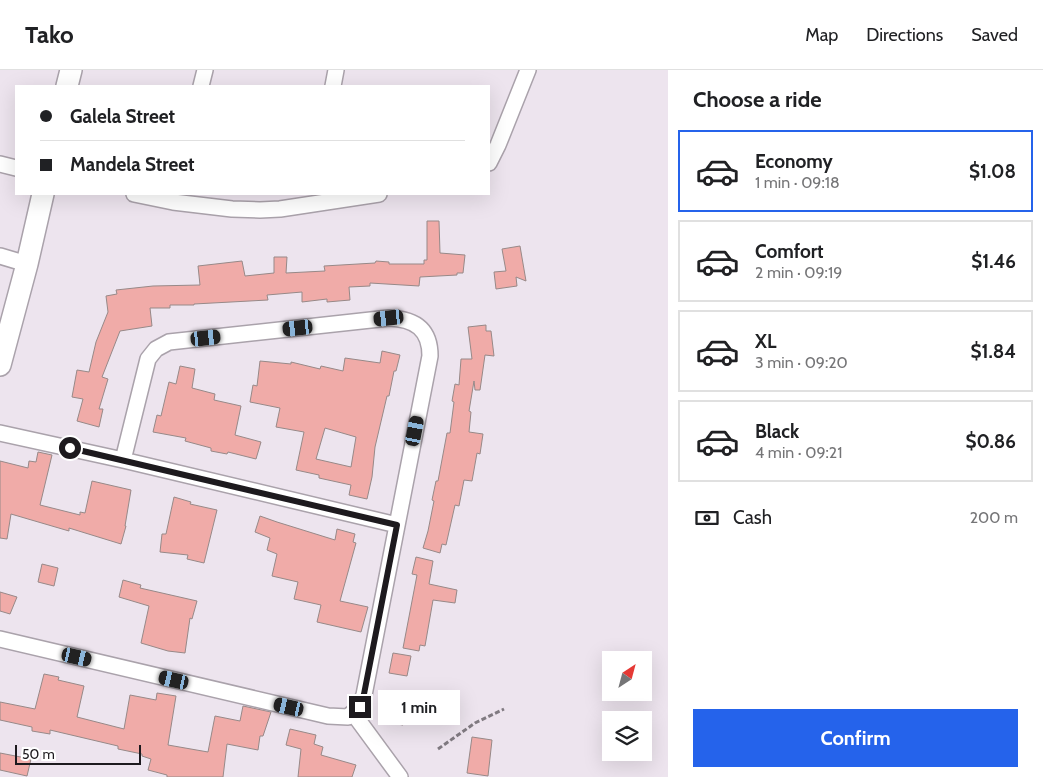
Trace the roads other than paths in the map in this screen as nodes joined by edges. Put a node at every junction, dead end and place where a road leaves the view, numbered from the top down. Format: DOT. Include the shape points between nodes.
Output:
graph roads {
  1 [pos="71,70"];
  2 [pos="205,70"];
  3 [pos="336,70"];
  4 [pos="528,70"];
  5 [pos="67,85"];
  6 [pos="201,85"];
  7 [pos="333,85"];
  8 [pos="490,161"];
  9 [pos="0,164"];
  10 [pos="15,168"];
  11 [pos="43,195"];
  12 [pos="144,195"];
  13 [pos="365,195"];
  14 [pos="174,198"];
  15 [pos="309,199"];
  16 [pos="0,256"];
  17 [pos="27,264"];
  18 [pos="0,365"];
  19 [pos="0,433"];
  20 [pos="123,460"];
  21 [pos="397,525"];
  22 [pos="0,639"];
  23 [pos="353,713"];
  24 [pos="400,777"];
  1 -- 5 [label="street"];
  2 -- 6 [label="street"];
  3 -- 7 [label="street"];
  4 -- 8 [label="street"];
  9 -- 10 [label="street"];
  11 -- 17 [label="street"];
  12 -- 14 [label="street"];
  13 -- 15 [label="street"];
  14 -- 15 [label="street" via="232,209 260,210 280,209"];
  16 -- 17 [label="street"];
  17 -- 18 [label="street"];
  19 -- 20 [label="street"];
  20 -- 21 [label="street"];
  20 -- 21 [label="street" via="148,359 162,345 402,319 423,331 430,356"];
  21 -- 23 [label="street" via="364,694 360,707"];
  22 -- 23 [label="street" via="328,716 348,717"];
  23 -- 24 [label="street"];
}
